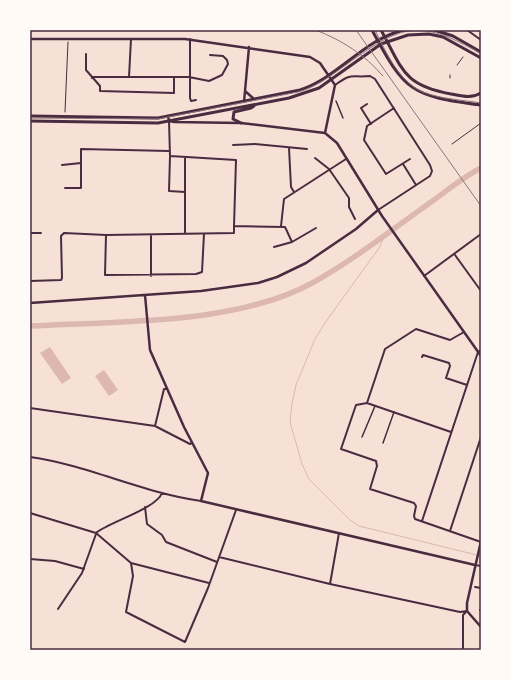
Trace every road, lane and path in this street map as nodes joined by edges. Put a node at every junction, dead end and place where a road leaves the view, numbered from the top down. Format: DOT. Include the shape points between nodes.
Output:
graph roads {
  1 [pos="372,30"];
  2 [pos="381,30"];
  3 [pos="404,30"];
  4 [pos="434,30"];
  5 [pos="468,30"];
  6 [pos="131,38"];
  7 [pos="30,39"];
  8 [pos="190,39"];
  9 [pos="68,40"];
  10 [pos="481,40"];
  11 [pos="249,47"];
  12 [pos="481,52"];
  13 [pos="86,54"];
  14 [pos="210,55"];
  15 [pos="463,57"];
  16 [pos="481,58"];
  17 [pos="457,65"];
  18 [pos="450,75"];
  19 [pos="129,77"];
  20 [pos="174,77"];
  21 [pos="189,77"];
  22 [pos="92,78"];
  23 [pos="450,78"];
  24 [pos="335,85"];
  25 [pos="245,91"];
  26 [pos="481,93"];
  27 [pos="254,99"];
  28 [pos="196,100"];
  29 [pos="336,101"];
  30 [pos="244,102"];
  31 [pos="367,104"];
  32 [pos="255,105"];
  33 [pos="481,105"];
  34 [pos="394,108"];
  35 [pos="65,112"];
  36 [pos="30,116"];
  37 [pos="168,116"];
  38 [pos="342,118"];
  39 [pos="30,121"];
  40 [pos="169,122"];
  41 [pos="240,123"];
  42 [pos="481,123"];
  43 [pos="371,124"];
  44 [pos="325,133"];
  45 [pos="452,144"];
  46 [pos="233,145"];
  47 [pos="289,148"];
  48 [pos="307,149"];
  49 [pos="169,151"];
  50 [pos="170,156"];
  51 [pos="185,158"];
  52 [pos="315,158"];
  53 [pos="346,159"];
  54 [pos="410,159"];
  55 [pos="81,163"];
  56 [pos="403,164"];
  57 [pos="62,165"];
  58 [pos="329,169"];
  59 [pos="416,185"];
  60 [pos="65,188"];
  61 [pos="185,192"];
  62 [pos="294,192"];
  63 [pos="378,210"];
  64 [pos="355,220"];
  65 [pos="234,226"];
  66 [pos="281,226"];
  67 [pos="316,228"];
  68 [pos="30,233"];
  69 [pos="41,233"];
  70 [pos="185,233"];
  71 [pos="204,234"];
  72 [pos="481,234"];
  73 [pos="106,235"];
  74 [pos="152,235"];
  75 [pos="292,242"];
  76 [pos="274,247"];
  77 [pos="454,254"];
  78 [pos="151,276"];
  79 [pos="424,276"];
  80 [pos="30,281"];
  81 [pos="481,291"];
  82 [pos="145,295"];
  83 [pos="30,303"];
  84 [pos="464,332"];
  85 [pos="480,351"];
  86 [pos="481,356"];
  87 [pos="422,357"];
  88 [pos="467,385"];
  89 [pos="167,389"];
  90 [pos="367,403"];
  91 [pos="375,406"];
  92 [pos="30,408"];
  93 [pos="394,412"];
  94 [pos="155,426"];
  95 [pos="451,432"];
  96 [pos="362,437"];
  97 [pos="481,437"];
  98 [pos="192,443"];
  99 [pos="383,443"];
  100 [pos="30,457"];
  101 [pos="162,493"];
  102 [pos="200,501"];
  103 [pos="145,507"];
  104 [pos="236,510"];
  105 [pos="30,513"];
  106 [pos="422,521"];
  107 [pos="450,531"];
  108 [pos="96,533"];
  109 [pos="339,533"];
  110 [pos="480,543"];
  111 [pos="219,557"];
  112 [pos="30,559"];
  113 [pos="217,562"];
  114 [pos="131,563"];
  115 [pos="475,565"];
  116 [pos="481,566"];
  117 [pos="84,568"];
  118 [pos="209,584"];
  119 [pos="330,584"];
  120 [pos="475,587"];
  121 [pos="481,588"];
  122 [pos="58,609"];
  123 [pos="467,611"];
  124 [pos="481,627"];
  125 [pos="463,650"];
  1 -- 33 [label="main road" via="401,79 418,92"];
  2 -- 26 [label="main road" via="406,74 424,88 466,97"];
  3 -- 27 [label="main road" via="380,39 310,87"];
  4 -- 12 [label="main road" via="453,36"];
  5 -- 10 [label="street"];
  6 -- 8 [label="street"];
  6 -- 9 [label="street"];
  6 -- 19 [label="street"];
  7 -- 9 [label="street"];
  8 -- 11 [label="street"];
  8 -- 21 [label="street"];
  9 -- 35 [label="lane"];
  11 -- 24 [label="street" via="310,57 320,63"];
  11 -- 25 [label="street"];
  13 -- 22 [label="street" via="86,70"];
  14 -- 21 [label="street" via="223,56 228,60 222,74 209,81"];
  15 -- 17 [label="lane"];
  16 -- 32 [label="main road" via="442,38 417,34 404,36 381,44 319,88"];
  18 -- 23 [label="lane"];
  19 -- 20 [label="street"];
  19 -- 22 [label="street"];
  20 -- 21 [label="street"];
  20 -- 22 [label="street" via="174,93 100,91 100,86"];
  21 -- 28 [label="street" via="190,100"];
  24 -- 34 [label="street" via="348,75 370,76 382,87"];
  24 -- 44 [label="street"];
  25 -- 27 [label="street"];
  25 -- 30 [label="street"];
  27 -- 30 [label="main road"];
  29 -- 38 [label="street"];
  30 -- 37 [label="main road"];
  31 -- 43 [label="street" via="361,108"];
  32 -- 40 [label="main road"];
  32 -- 41 [label="main road" via="234,112 233,119"];
  34 -- 43 [label="street"];
  34 -- 59 [label="street" via="432,171 430,176"];
  36 -- 37 [label="main road"];
  37 -- 40 [label="street"];
  39 -- 40 [label="main road"];
  40 -- 41 [label="street"];
  40 -- 49 [label="street"];
  41 -- 44 [label="street"];
  42 -- 45 [label="lane"];
  43 -- 56 [label="street" via="365,130 364,140 386,174"];
  44 -- 53 [label="street" via="336,143"];
  46 -- 47 [label="street" via="255,144"];
  47 -- 48 [label="street"];
  47 -- 62 [label="street" via="291,187"];
  49 -- 50 [label="street"];
  49 -- 55 [label="street" via="81,149"];
  50 -- 51 [label="street"];
  50 -- 61 [label="street" via="169,191"];
  51 -- 61 [label="street"];
  51 -- 65 [label="street" via="236,160"];
  52 -- 58 [label="street"];
  53 -- 58 [label="street"];
  53 -- 63 [label="street"];
  54 -- 56 [label="street"];
  55 -- 57 [label="street"];
  55 -- 60 [label="street" via="81,188"];
  56 -- 59 [label="street"];
  58 -- 62 [label="street"];
  58 -- 64 [label="street" via="350,200 349,207"];
  59 -- 63 [label="street"];
  61 -- 70 [label="street"];
  62 -- 66 [label="street" via="282,202"];
  63 -- 79 [label="street"];
  63 -- 82 [label="street" via="331,247 277,277 223,289"];
  65 -- 66 [label="street"];
  65 -- 71 [label="street" via="234,233"];
  66 -- 75 [label="street" via="286,228"];
  67 -- 75 [label="street"];
  68 -- 69 [label="street"];
  70 -- 71 [label="street"];
  70 -- 74 [label="street"];
  71 -- 78 [label="street" via="202,272"];
  72 -- 77 [label="street"];
  73 -- 74 [label="street"];
  73 -- 78 [label="street" via="105,275"];
  73 -- 80 [label="street" via="63,234 62,279"];
  74 -- 78 [label="street"];
  75 -- 76 [label="street"];
  77 -- 79 [label="street"];
  77 -- 81 [label="street"];
  79 -- 84 [label="street"];
  82 -- 83 [label="street"];
  82 -- 89 [label="street" via="150,350"];
  84 -- 85 [label="street"];
  84 -- 90 [label="street" via="450,340 416,329 390,345 382,356"];
  85 -- 86 [label="street"];
  85 -- 88 [label="street"];
  87 -- 88 [label="street" via="423,355 449,363 446,378"];
  88 -- 95 [label="street"];
  89 -- 94 [label="street" via="164,389"];
  89 -- 98 [label="street"];
  90 -- 91 [label="street"];
  90 -- 106 [label="street" via="356,405 341,449 376,461 377,466 370,489 414,503 415,519"];
  91 -- 93 [label="street"];
  91 -- 96 [label="street"];
  92 -- 94 [label="street"];
  93 -- 95 [label="street"];
  93 -- 99 [label="street"];
  94 -- 98 [label="street"];
  95 -- 106 [label="street"];
  97 -- 107 [label="street"];
  98 -- 102 [label="street" via="208,473"];
  100 -- 101 [label="street" via="60,463"];
  101 -- 102 [label="street"];
  101 -- 103 [label="street"];
  102 -- 104 [label="street"];
  103 -- 108 [label="street"];
  103 -- 113 [label="street" via="147,524 166,542"];
  104 -- 109 [label="street"];
  104 -- 111 [label="street"];
  105 -- 108 [label="street"];
  106 -- 107 [label="street"];
  107 -- 110 [label="street"];
  108 -- 114 [label="street"];
  108 -- 117 [label="street"];
  109 -- 115 [label="street"];
  109 -- 119 [label="street"];
  110 -- 115 [label="street"];
  111 -- 113 [label="street"];
  111 -- 119 [label="street"];
  112 -- 117 [label="street" via="55,561"];
  113 -- 118 [label="street"];
  114 -- 118 [label="street"];
  114 -- 118 [label="street" via="133,576 126,612 184,641"];
  115 -- 116 [label="street"];
  115 -- 123 [label="street" via="466,603"];
  117 -- 122 [label="street"];
  119 -- 123 [label="street" via="460,612"];
  120 -- 121 [label="street"];
  123 -- 124 [label="street"];
  123 -- 125 [label="street" via="463,615"];
}
